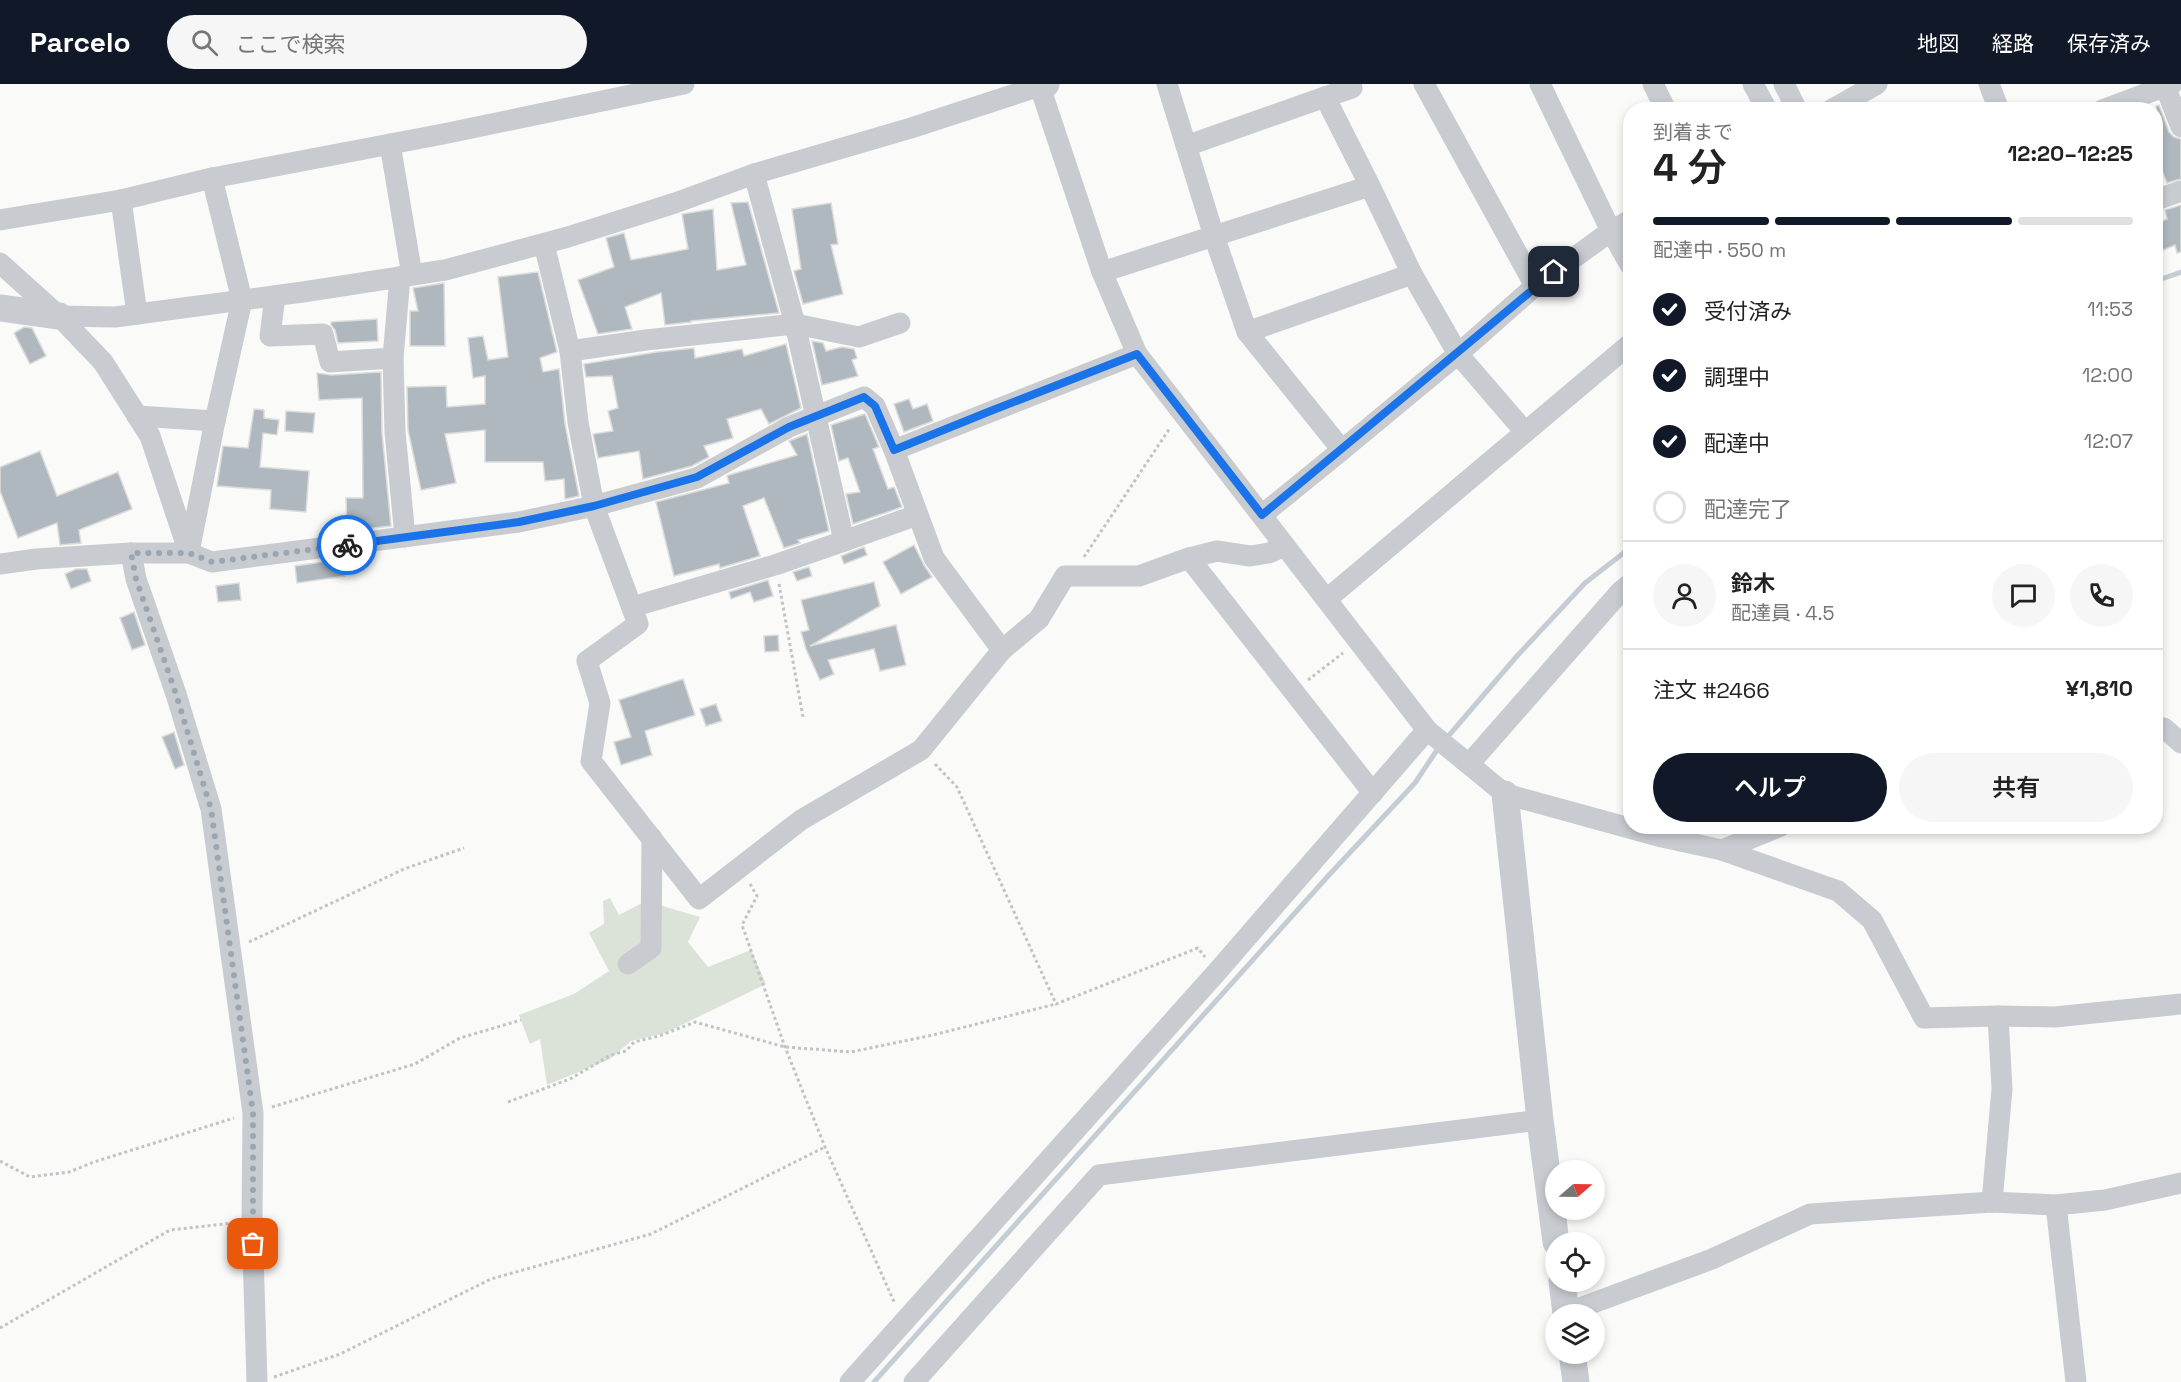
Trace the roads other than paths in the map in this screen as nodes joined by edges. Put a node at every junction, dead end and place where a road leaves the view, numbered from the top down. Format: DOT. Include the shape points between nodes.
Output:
graph roads {
  1 [pos="684,84"];
  2 [pos="1167,84"];
  3 [pos="1424,84"];
  4 [pos="1540,84"];
  5 [pos="1653,84"];
  6 [pos="1753,84"];
  7 [pos="1784,84"];
  8 [pos="1877,84"];
  9 [pos="1989,84"];
  10 [pos="1042,85"];
  11 [pos="1358,85"];
  12 [pos="2168,85"];
  13 [pos="1325,98"];
  14 [pos="1662,102"];
  15 [pos="1763,102"];
  16 [pos="1793,102"];
  17 [pos="1845,102"];
  18 [pos="1996,102"];
  19 [pos="2123,102"];
  20 [pos="2181,127"];
  21 [pos="390,144"];
  22 [pos="1186,146"];
  23 [pos="754,174"];
  24 [pos="212,178"];
  25 [pos="1370,186"];
  26 [pos="2181,191"];
  27 [pos="2163,197"];
  28 [pos="121,200"];
  29 [pos="0,220"];
  30 [pos="1623,224"];
  31 [pos="1611,231"];
  32 [pos="1214,236"];
  33 [pos="544,244"];
  34 [pos="1623,253"];
  35 [pos="0,263"];
  36 [pos="1101,272"];
  37 [pos="1412,274"];
  38 [pos="406,276"];
  39 [pos="1535,286"];
  40 [pos="274,296"];
  41 [pos="242,300"];
  42 [pos="0,308"];
  43 [pos="137,314"];
  44 [pos="59,316"];
  45 [pos="900,322"];
  46 [pos="795,324"];
  47 [pos="1247,332"];
  48 [pos="1623,350"];
  49 [pos="570,351"];
  50 [pos="1137,354"];
  51 [pos="1458,354"];
  52 [pos="393,358"];
  53 [pos="137,416"];
  54 [pos="815,416"];
  55 [pos="214,421"];
  56 [pos="1525,432"];
  57 [pos="894,450"];
  58 [pos="1342,450"];
  59 [pos="594,506"];
  60 [pos="918,515"];
  61 [pos="1262,515"];
  62 [pos="405,537"];
  63 [pos="844,541"];
  64 [pos="1285,546"];
  65 [pos="131,553"];
  66 [pos="189,553"];
  67 [pos="1189,558"];
  68 [pos="0,564"];
  69 [pos="1623,589"];
  70 [pos="1327,599"];
  71 [pos="632,607"];
  72 [pos="1002,650"];
  73 [pos="2163,728"];
  74 [pos="1427,730"];
  75 [pos="2181,743"];
  76 [pos="1470,763"];
  77 [pos="1373,793"];
  78 [pos="1505,794"];
  79 [pos="1623,826"];
  80 [pos="1651,834"];
  81 [pos="1761,834"];
  82 [pos="652,838"];
  83 [pos="1722,850"];
  84 [pos="628,964"];
  85 [pos="2181,1004"];
  86 [pos="1998,1016"];
  87 [pos="1540,1120"];
  88 [pos="2181,1183"];
  89 [pos="1992,1202"];
  90 [pos="2056,1205"];
  91 [pos="1555,1232"];
  92 [pos="1590,1304"];
  93 [pos="1574,1364"];
  94 [pos="265,1380"];
  95 [pos="850,1382"];
  96 [pos="914,1382"];
  97 [pos="1576,1382"];
  98 [pos="2076,1382"];
  1 -- 21 [label="street"];
  2 -- 22 [label="street"];
  3 -- 39 [label="street"];
  4 -- 31 [label="street"];
  5 -- 14 [label="street"];
  6 -- 15 [label="street"];
  7 -- 16 [label="street"];
  8 -- 17 [label="street"];
  9 -- 18 [label="street"];
  10 -- 23 [label="street"];
  10 -- 36 [label="street"];
  11 -- 13 [label="street"];
  12 -- 19 [label="street"];
  12 -- 20 [label="street"];
  13 -- 22 [label="street"];
  13 -- 25 [label="street"];
  21 -- 24 [label="street"];
  21 -- 38 [label="street"];
  22 -- 32 [label="street"];
  23 -- 33 [label="street"];
  23 -- 46 [label="street"];
  24 -- 28 [label="street"];
  24 -- 41 [label="street"];
  25 -- 32 [label="street"];
  25 -- 37 [label="street"];
  26 -- 27 [label="street"];
  28 -- 29 [label="street"];
  28 -- 43 [label="street"];
  30 -- 31 [label="street"];
  31 -- 34 [label="street"];
  31 -- 39 [label="street"];
  32 -- 36 [label="street"];
  32 -- 47 [label="street"];
  33 -- 38 [label="street" via="478,263"];
  33 -- 49 [label="street"];
  35 -- 44 [label="street"];
  36 -- 50 [label="street"];
  37 -- 47 [label="street"];
  37 -- 51 [label="street"];
  38 -- 40 [label="street"];
  38 -- 52 [label="street"];
  39 -- 51 [label="street"];
  40 -- 41 [label="street"];
  40 -- 52 [label="street" via="270,336 323,334 330,362"];
  41 -- 43 [label="street"];
  41 -- 55 [label="street"];
  42 -- 44 [label="street"];
  43 -- 44 [label="street"];
  44 -- 53 [label="street" via="103,362"];
  45 -- 46 [label="street" via="859,337"];
  46 -- 49 [label="street"];
  46 -- 54 [label="street"];
  47 -- 58 [label="street"];
  48 -- 56 [label="street"];
  49 -- 59 [label="street"];
  50 -- 57 [label="street"];
  50 -- 61 [label="street"];
  51 -- 56 [label="street"];
  51 -- 58 [label="street"];
  52 -- 62 [label="street"];
  53 -- 55 [label="street"];
  53 -- 66 [label="street" via="150,436"];
  54 -- 57 [label="street" via="864,397 875,406"];
  54 -- 59 [label="street" via="697,477"];
  54 -- 63 [label="street"];
  55 -- 66 [label="street"];
  56 -- 70 [label="street"];
  57 -- 60 [label="street"];
  58 -- 61 [label="street"];
  59 -- 62 [label="street" via="519,522"];
  59 -- 71 [label="street"];
  60 -- 63 [label="street"];
  60 -- 72 [label="street" via="934,558"];
  61 -- 64 [label="street"];
  62 -- 66 [label="street" via="212,562"];
  63 -- 71 [label="street"];
  64 -- 67 [label="street" via="1250,556 1216,550"];
  64 -- 70 [label="street"];
  65 -- 66 [label="street"];
  65 -- 68 [label="street"];
  65 -- 94 [label="street" via="211,809 253,1113 252,1221"];
  67 -- 72 [label="street" via="1139,576 1065,576 1039,619"];
  67 -- 77 [label="street"];
  69 -- 76 [label="street"];
  70 -- 74 [label="street"];
  71 -- 82 [label="street" via="638,624 587,661 600,703 591,761"];
  72 -- 82 [label="street" via="921,750 801,820 699,899"];
  73 -- 75 [label="street"];
  74 -- 76 [label="street"];
  74 -- 77 [label="street"];
  76 -- 78 [label="street"];
  77 -- 95 [label="street"];
  78 -- 79 [label="street"];
  78 -- 87 [label="street"];
  80 -- 83 [label="street"];
  81 -- 83 [label="street"];
  82 -- 84 [label="street" via="651,948"];
  83 -- 86 [label="street" via="1838,891 1872,920 1924,1018"];
  85 -- 86 [label="street" via="2055,1017"];
  86 -- 89 [label="street" via="2002,1089"];
  87 -- 91 [label="street"];
  87 -- 96 [label="street" via="1099,1175"];
  88 -- 90 [label="street" via="2105,1200"];
  89 -- 90 [label="street"];
  89 -- 92 [label="street" via="1810,1214 1712,1259"];
  90 -- 98 [label="street"];
  93 -- 97 [label="street"];
}
